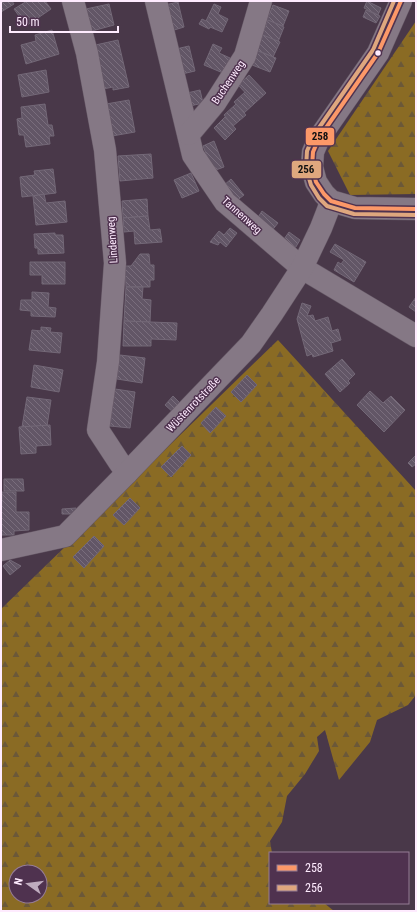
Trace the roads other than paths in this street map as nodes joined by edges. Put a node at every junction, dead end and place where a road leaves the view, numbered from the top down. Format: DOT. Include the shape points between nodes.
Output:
graph roads {
  1 [pos="73,1"];
  2 [pos="156,1"];
  3 [pos="261,1"];
  4 [pos="401,1"];
  5 [pos="189,134"];
  6 [pos="331,200"];
  7 [pos="416,209"];
  8 [pos="302,268"];
  9 [pos="416,336"];
  10 [pos="127,473"];
  11 [pos="1,550"];
  1 -- 10 [label="street, Lindenweg" via="87,53 104,150 115,263 108,362 98,430"];
  2 -- 5 [label="street, Tannenweg"];
  3 -- 5 [label="street, Buchenweg" via="245,56 215,103"];
  4 -- 6 [label="street" via="378,53 319,138 313,152 312,167 316,182"];
  5 -- 8 [label="street, Tannenweg" via="193,155 225,202"];
  6 -- 7 [label="street" via="355,208"];
  6 -- 8 [label="street, Wüstenrotstraße"];
  8 -- 9 [label="street, Tannenweg"];
  8 -- 10 [label="street, Wüstenrotstraße" via="251,344"];
  10 -- 11 [label="street, Wüstenrotstraße" via="65,536"];
}
